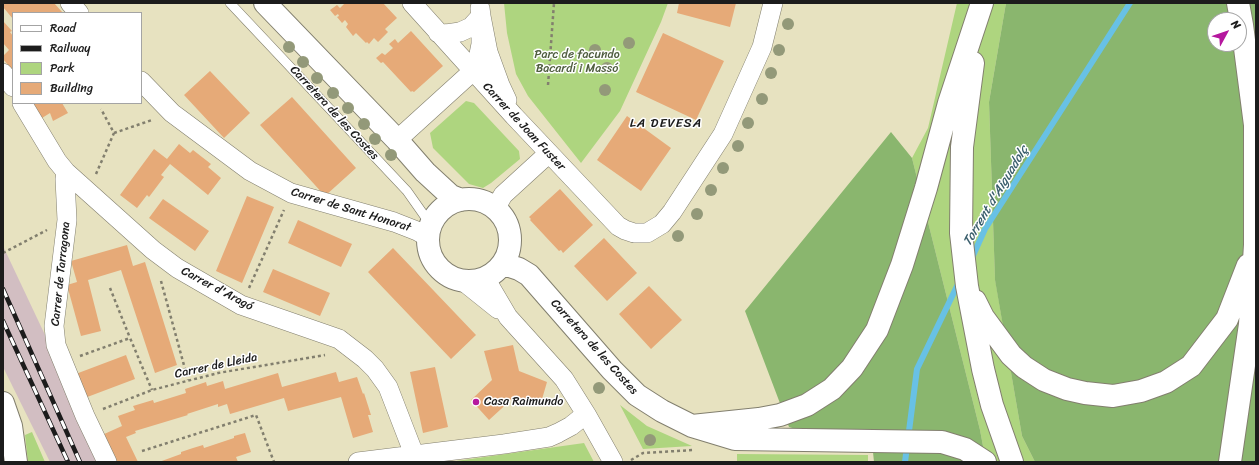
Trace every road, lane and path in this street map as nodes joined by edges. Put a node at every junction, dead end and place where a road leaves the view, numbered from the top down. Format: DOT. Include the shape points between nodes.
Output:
graph roads {
  1 [pos="70,3"];
  2 [pos="230,3"];
  3 [pos="265,3"];
  4 [pos="412,3"];
  5 [pos="554,3"];
  6 [pos="773,3"];
  7 [pos="983,3"];
  8 [pos="1238,3"];
  9 [pos="480,9"];
  10 [pos="78,12"];
  11 [pos="438,33"];
  12 [pos="473,71"];
  13 [pos="3,74"];
  14 [pos="142,83"];
  15 [pos="548,85"];
  16 [pos="12,86"];
  17 [pos="23,104"];
  18 [pos="101,109"];
  19 [pos="172,113"];
  20 [pos="514,116"];
  21 [pos="114,133"];
  22 [pos="397,140"];
  23 [pos="549,153"];
  24 [pos="66,172"];
  25 [pos="425,172"];
  26 [pos="88,192"];
  27 [pos="292,193"];
  28 [pos="461,200"];
  29 [pos="498,211"];
  30 [pos="67,220"];
  31 [pos="433,225"];
  32 [pos="510,239"];
  33 [pos="1255,245"];
  34 [pos="153,250"];
  35 [pos="3,253"];
  36 [pos="493,272"];
  37 [pos="463,281"];
  38 [pos="967,286"];
  39 [pos="541,287"];
  40 [pos="110,288"];
  41 [pos="241,305"];
  42 [pos="508,317"];
  43 [pos="130,338"];
  44 [pos="355,350"];
  45 [pos="63,363"];
  46 [pos="188,381"];
  47 [pos="152,390"];
  48 [pos="3,403"];
  49 [pos="85,416"];
  50 [pos="588,418"];
  51 [pos="3,423"];
  52 [pos="692,426"];
  53 [pos="695,450"];
  54 [pos="142,451"];
  55 [pos="15,453"];
  56 [pos="416,458"];
  57 [pos="107,462"];
  58 [pos="274,462"];
  59 [pos="358,462"];
  60 [pos="614,462"];
  61 [pos="627,462"];
  62 [pos="985,462"];
  63 [pos="1012,462"];
  64 [pos="1230,462"];
  1 -- 10 [label="street"];
  2 -- 31 [label="lane, Carretera de les Costes" via="407,191"];
  3 -- 22 [label="main road"];
  4 -- 11 [label="street, Carrer de Joan Fuster"];
  5 -- 15 [label="path"];
  6 -- 23 [label="street, Carrer de Joan Fuster" via="762,47 723,134 662,224 647,233 634,233 618,226"];
  7 -- 38 [label="main road" via="962,147 961,233"];
  7 -- 52 [label="main road" via="949,103 902,265 877,330 852,368 832,389 807,405 780,415"];
  8 -- 33 [label="main road" via="1255,125"];
  9 -- 11 [label="street" via="471,27 460,32"];
  9 -- 12 [label="street" via="481,44"];
  9 -- 20 [label="street" via="488,52"];
  11 -- 12 [label="street, Carrer de Joan Fuster"];
  12 -- 20 [label="street, Carrer de Joan Fuster"];
  12 -- 22 [label="street"];
  13 -- 16 [label="street"];
  14 -- 19 [label="street, Carrer de Sant Honorat"];
  17 -- 24 [label="street, Carrer d'Aragó"];
  18 -- 21 [label="path"];
  19 -- 21 [label="path"];
  19 -- 27 [label="street, Carrer de Sant Honorat" via="250,170"];
  20 -- 23 [label="street, Carrer de Joan Fuster"];
  21 -- 26 [label="path"];
  22 -- 25 [label="main road"];
  23 -- 29 [label="street" via="503,195"];
  24 -- 26 [label="street, Carrer d'Aragó"];
  24 -- 30 [label="street, Carrer de Tarragona"];
  25 -- 28 [label="main road" via="451,196"];
  25 -- 31 [label="main road" via="435,190"];
  26 -- 34 [label="street, Carrer d'Aragó"];
  27 -- 31 [label="street, Carrer de Sant Honorat" via="417,231"];
  27 -- 41 [label="path"];
  28 -- 29 [label="main road" via="481,201"];
  28 -- 31 [label="main road" via="454,202"];
  29 -- 32 [label="main road" via="504,219"];
  30 -- 35 [label="path"];
  30 -- 45 [label="street, Carrer de Tarragona" via="54,326 56,345"];
  31 -- 37 [label="main road" via="429,250 433,261 451,277"];
  32 -- 36 [label="main road" via="506,258"];
  32 -- 39 [label="main road, Carretera de les Costes"];
  33 -- 38 [label="main road" via="1227,319 1191,366 1160,384 1141,391 1113,396 1067,389 1044,380 1024,367 995,336"];
  33 -- 64 [label="main road" via="1250,324"];
  34 -- 41 [label="street, Carrer d'Aragó" via="177,268"];
  34 -- 46 [label="path"];
  36 -- 37 [label="main road" via="474,281"];
  36 -- 39 [label="main road, Carretera de les Costes" via="510,266 529,275"];
  36 -- 42 [label="street"];
  37 -- 42 [label="street"];
  38 -- 63 [label="main road" via="982,369"];
  39 -- 52 [label="main road, Carretera de les Costes" via="612,370 637,395"];
  40 -- 43 [label="path"];
  41 -- 44 [label="street, Carrer d'Aragó" via="338,339"];
  42 -- 50 [label="street" via="564,379"];
  43 -- 45 [label="path"];
  43 -- 47 [label="path"];
  44 -- 46 [label="path, Carrer de Lleida" via="218,373"];
  44 -- 56 [label="street, Carrer d'Aragó" via="388,387"];
  45 -- 49 [label="street, Carrer de Tarragona"];
  46 -- 47 [label="path, Carrer de Lleida"];
  47 -- 49 [label="path, Carrer de Lleida"];
  48 -- 55 [label="main road" via="11,426"];
  49 -- 57 [label="street, Carrer de Tarragona"];
  50 -- 56 [label="street" via="548,436"];
  50 -- 60 [label="street"];
  51 -- 55 [label="main road"];
  52 -- 62 [label="main road, Carretera de les Costes" via="735,439 942,442 965,449"];
  53 -- 61 [label="path" via="643,453"];
  54 -- 58 [label="path" via="256,415"];
  56 -- 59 [label="street"];
}
